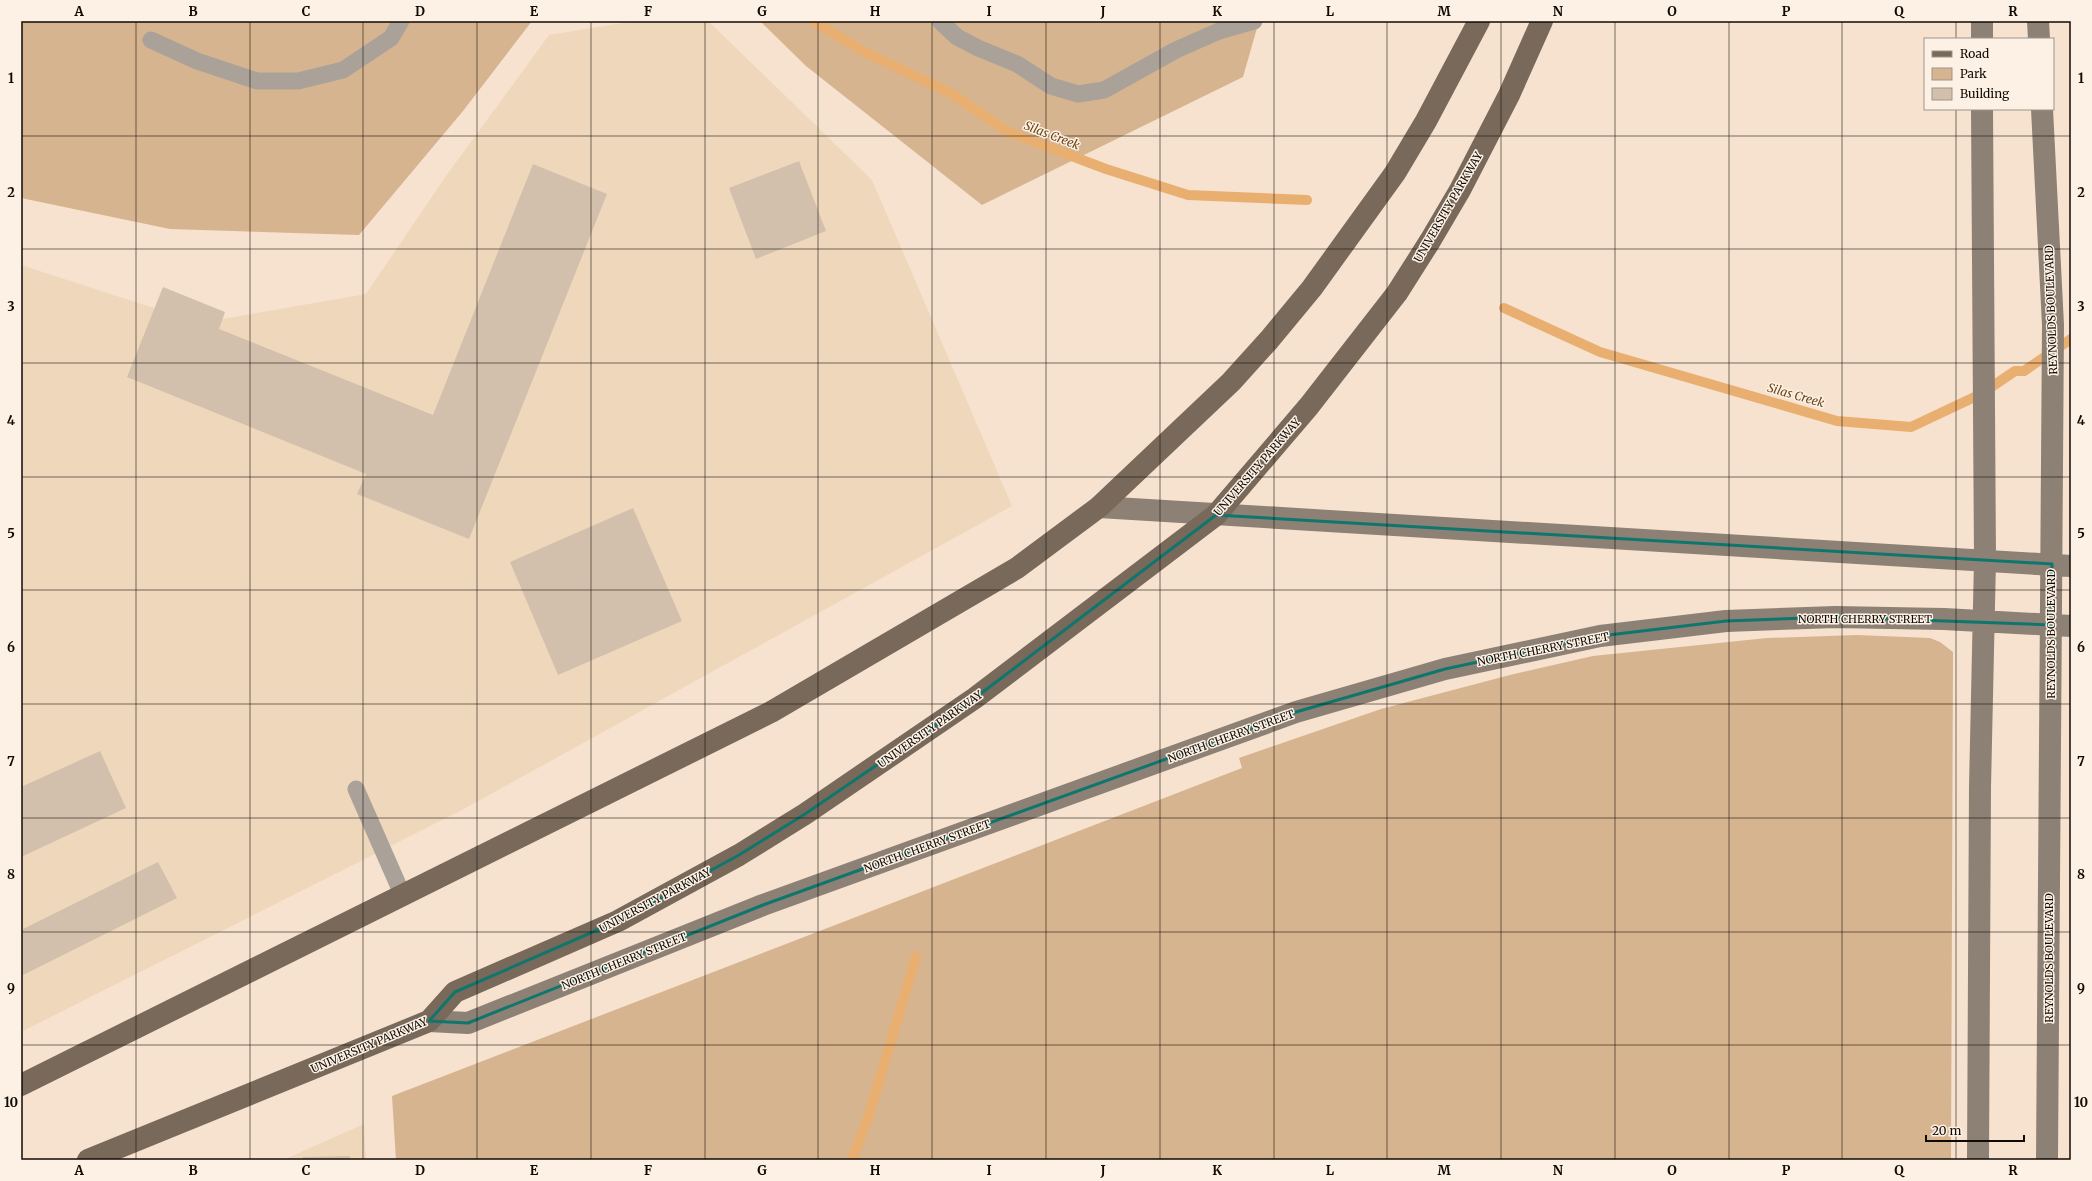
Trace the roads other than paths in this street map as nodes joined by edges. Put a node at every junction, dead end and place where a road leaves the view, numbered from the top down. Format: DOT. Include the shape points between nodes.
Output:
graph roads {
  1 [pos="402,21"];
  2 [pos="940,21"];
  3 [pos="1254,21"];
  4 [pos="1479,21"];
  5 [pos="1542,21"];
  6 [pos="1982,21"];
  7 [pos="2038,21"];
  8 [pos="1982,38"];
  9 [pos="2039,38"];
  10 [pos="151,40"];
  11 [pos="1982,110"];
  12 [pos="2042,110"];
  13 [pos="1099,507"];
  14 [pos="1216,515"];
  15 [pos="1985,560"];
  16 [pos="2061,565"];
  17 [pos="1983,622"];
  18 [pos="2061,626"];
  19 [pos="356,790"];
  20 [pos="403,896"];
  21 [pos="429,1021"];
  22 [pos="21,1085"];
  23 [pos="88,1160"];
  24 [pos="1978,1160"];
  25 [pos="2047,1160"];
  1 -- 10 [label="lane" via="391,38 343,70 298,81 258,81 197,61"];
  2 -- 3 [label="lane" via="957,37 1018,64 1051,86 1078,94 1104,90 1176,50 1219,31"];
  4 -- 13 [label="main road" via="1395,173 1312,288 1231,382"];
  5 -- 14 [label="main road, UNIVERSITY PARKWAY" via="1509,94 1460,190 1397,293 1309,406"];
  6 -- 8 [label="main road"];
  7 -- 9 [label="main road"];
  11 -- 15 [label="main road"];
  12 -- 16 [label="main road, REYNOLDS BOULEVARD" via="2054,325"];
  13 -- 14 [label="main road"];
  13 -- 20 [label="main road" via="1017,568 771,712"];
  14 -- 15 [label="main road"];
  14 -- 21 [label="main road, UNIVERSITY PARKWAY" via="975,698 805,814 618,921 455,992"];
  15 -- 16 [label="main road"];
  15 -- 17 [label="main road"];
  16 -- 18 [label="main road, REYNOLDS BOULEVARD"];
  17 -- 18 [label="main road, NORTH CHERRY STREET"];
  17 -- 21 [label="main road, NORTH CHERRY STREET" via="1835,617 1726,621 1600,636 1445,669 1296,712 763,905 468,1023"];
  17 -- 24 [label="main road"];
  18 -- 25 [label="main road, REYNOLDS BOULEVARD"];
  19 -- 20 [label="lane"];
  20 -- 22 [label="main road"];
  21 -- 23 [label="main road, UNIVERSITY PARKWAY"];
}
